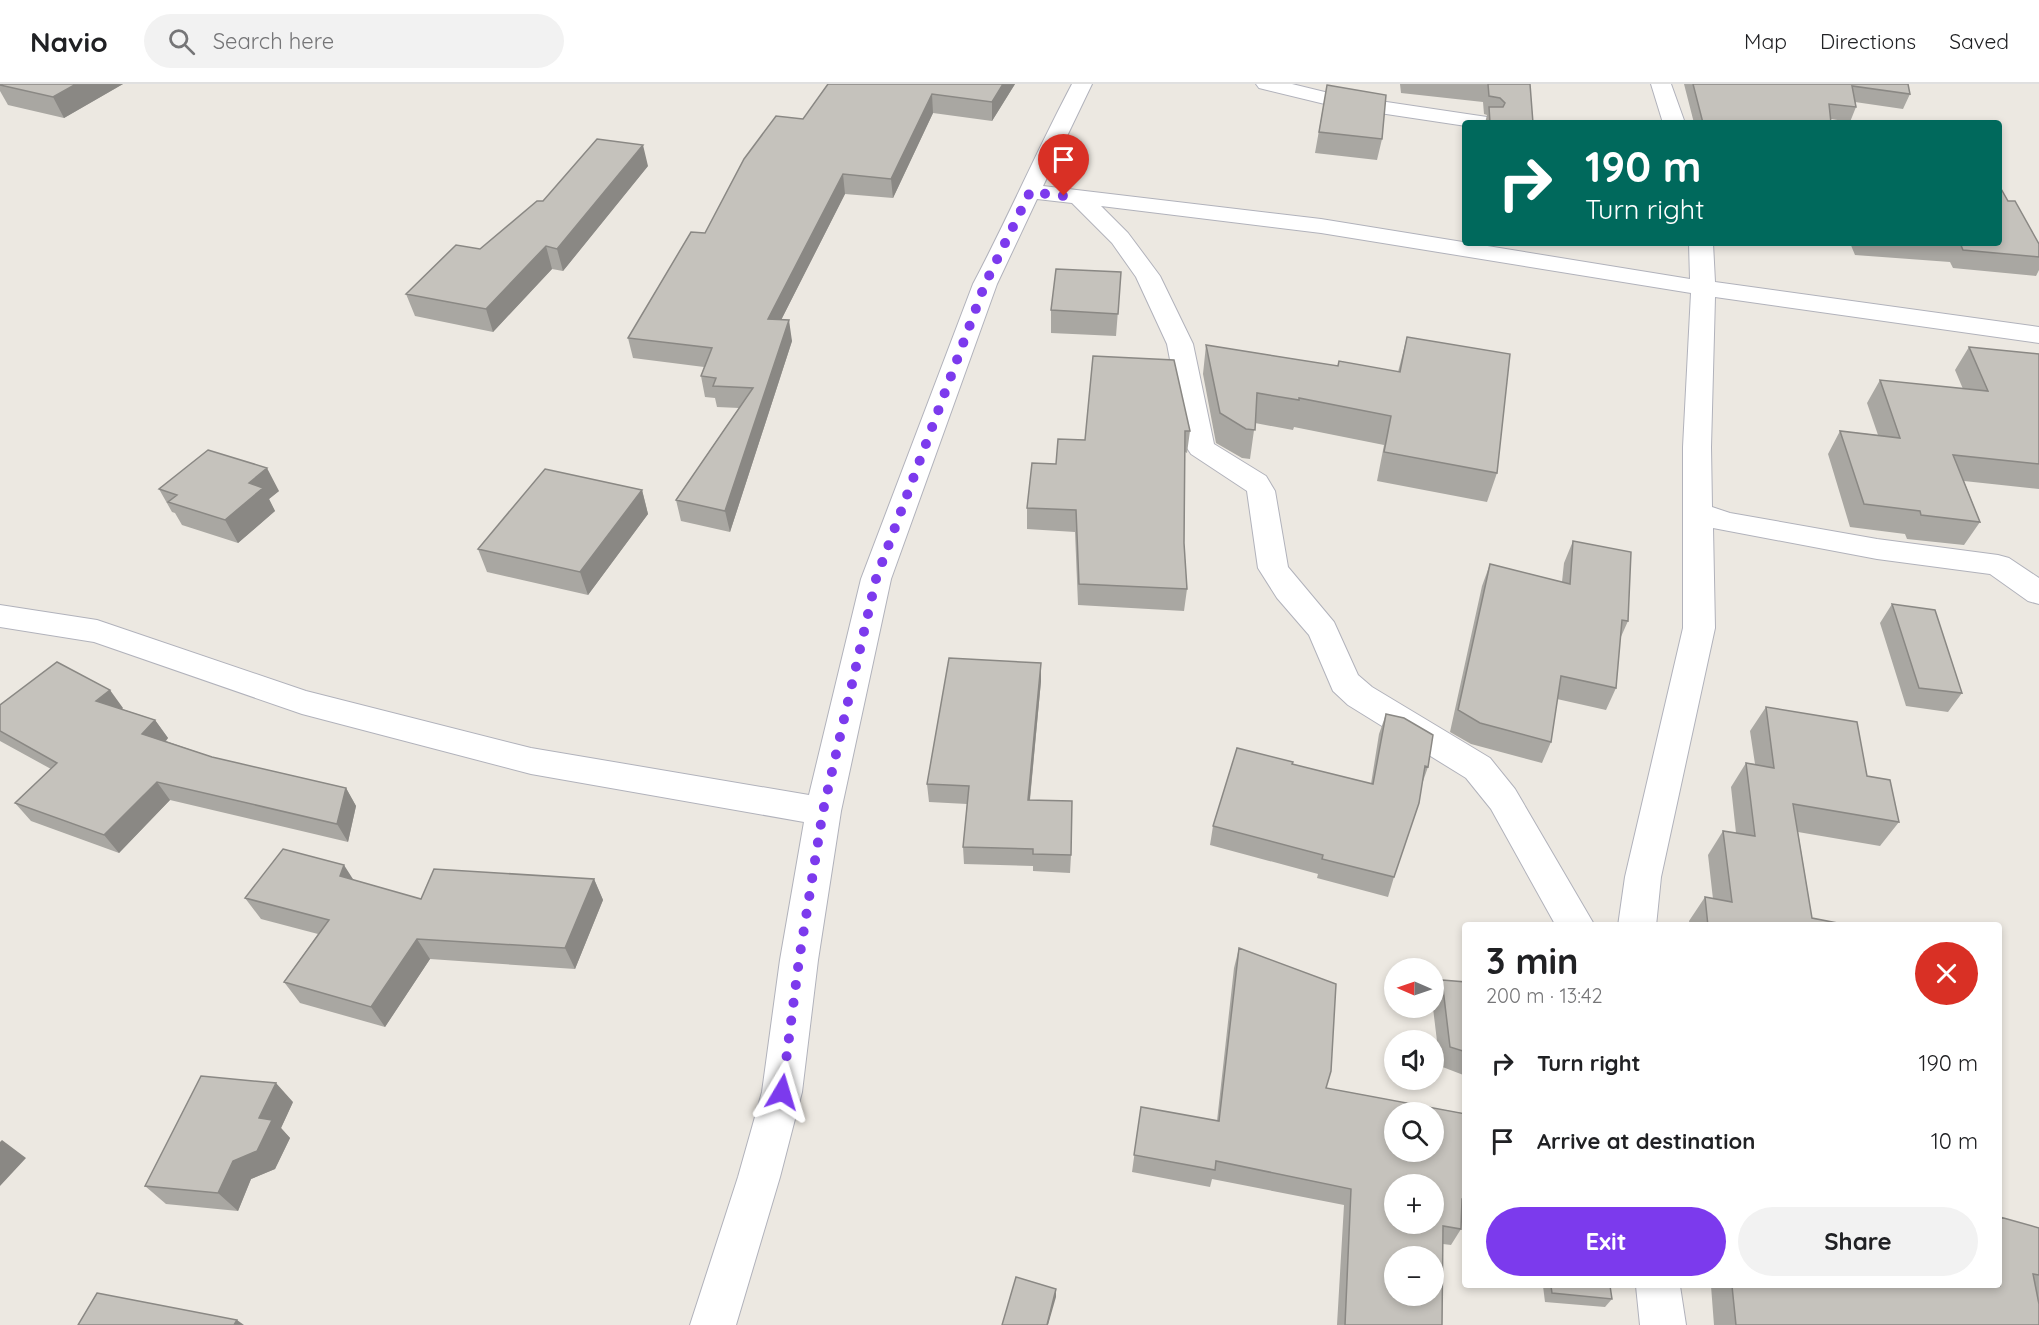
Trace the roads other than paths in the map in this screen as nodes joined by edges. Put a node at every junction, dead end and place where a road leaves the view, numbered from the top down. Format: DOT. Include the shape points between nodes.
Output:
graph roads {
  1 [pos="1082,84"];
  2 [pos="1266,84"];
  3 [pos="1661,84"];
  4 [pos="1336,92"];
  5 [pos="1472,120"];
  6 [pos="1673,120"];
  7 [pos="1030,192"];
  8 [pos="1080,198"];
  9 [pos="1701,246"];
  10 [pos="1703,288"];
  11 [pos="2039,335"];
  12 [pos="1698,512"];
  13 [pos="2039,593"];
  14 [pos="0,616"];
  15 [pos="823,811"];
  16 [pos="1574,922"];
  17 [pos="1637,922"];
  18 [pos="1658,1288"];
  19 [pos="713,1325"];
  20 [pos="1663,1325"];
  1 -- 7 [label="street"];
  2 -- 4 [label="street"];
  3 -- 6 [label="street"];
  4 -- 5 [label="street"];
  7 -- 8 [label="street"];
  7 -- 15 [label="street" via="985,284 876,579"];
  8 -- 10 [label="street" via="1321,226"];
  8 -- 16 [label="street" via="1120,238 1148,276 1180,344 1201,448 1256,483 1261,491 1273,568 1323,630 1345,682 1360,696 1478,768 1503,799"];
  9 -- 10 [label="street"];
  10 -- 11 [label="street"];
  10 -- 12 [label="street"];
  12 -- 13 [label="street" via="1726,522 1877,549 1998,565"];
  12 -- 17 [label="street" via="1699,628 1642,877"];
  14 -- 15 [label="street" via="97,631 302,702 531,761"];
  15 -- 19 [label="street" via="782,1092"];
  18 -- 20 [label="street"];
}
